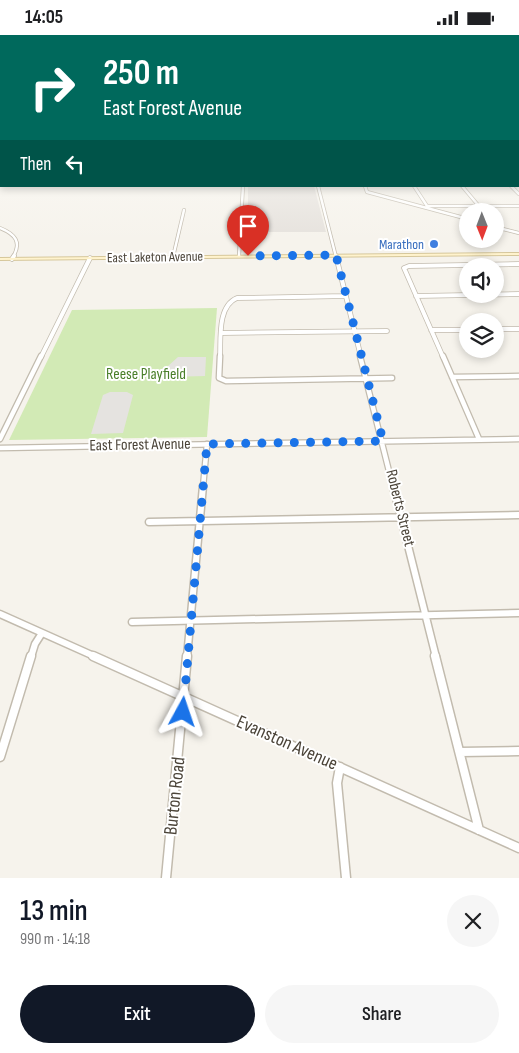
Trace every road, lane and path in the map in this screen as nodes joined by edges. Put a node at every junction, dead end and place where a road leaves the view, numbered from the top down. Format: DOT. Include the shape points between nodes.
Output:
graph roads {
  1 [pos="243,187"];
  2 [pos="318,187"];
  3 [pos="365,187"];
  4 [pos="415,187"];
  5 [pos="463,187"];
  6 [pos="476,203"];
  7 [pos="459,207"];
  8 [pos="504,207"];
  9 [pos="519,207"];
  10 [pos="184,210"];
  11 [pos="459,217"];
  12 [pos="0,228"];
  13 [pos="504,229"];
  14 [pos="519,233"];
  15 [pos="519,254"];
  16 [pos="336,255"];
  17 [pos="240,256"];
  18 [pos="173,257"];
  19 [pos="90,258"];
  20 [pos="0,259"];
  21 [pos="12,259"];
  22 [pos="519,265"];
  23 [pos="519,294"];
  24 [pos="416,295"];
  25 [pos="346,297"];
  26 [pos="504,329"];
  27 [pos="519,329"];
  28 [pos="431,330"];
  29 [pos="459,330"];
  30 [pos="355,331"];
  31 [pos="388,331"];
  32 [pos="222,333"];
  33 [pos="452,377"];
  34 [pos="519,377"];
  35 [pos="392,378"];
  36 [pos="367,379"];
  37 [pos="0,439"];
  38 [pos="479,439"];
  39 [pos="519,439"];
  40 [pos="383,441"];
  41 [pos="207,444"];
  42 [pos="0,447"];
  43 [pos="519,515"];
  44 [pos="402,517"];
  45 [pos="200,521"];
  46 [pos="149,522"];
  47 [pos="519,613"];
  48 [pos="0,614"];
  49 [pos="427,615"];
  50 [pos="191,620"];
  51 [pos="132,622"];
  52 [pos="42,633"];
  53 [pos="185,697"];
  54 [pos="519,751"];
  55 [pos="460,752"];
  56 [pos="0,757"];
  57 [pos="340,767"];
  58 [pos="479,830"];
  59 [pos="519,848"];
  60 [pos="166,878"];
  61 [pos="346,878"];
  1 -- 17 [label="street"];
  2 -- 16 [label="street, Roberts Street"];
  3 -- 11 [label="street" via="367,192"];
  4 -- 7 [label="street" via="427,207"];
  5 -- 6 [label="street"];
  8 -- 9 [label="street"];
  10 -- 18 [label="street"];
  12 -- 21 [label="street" via="17,238 19,246"];
  13 -- 14 [label="street"];
  15 -- 16 [label="main road, East Laketon Avenue"];
  16 -- 17 [label="main road, East Laketon Avenue"];
  16 -- 25 [label="street, Roberts Street"];
  17 -- 18 [label="main road, East Laketon Avenue"];
  18 -- 19 [label="main road, East Laketon Avenue"];
  19 -- 21 [label="main road, East Laketon Avenue"];
  19 -- 37 [label="street"];
  20 -- 21 [label="main road, East Laketon Avenue"];
  22 -- 24 [label="street" via="404,267"];
  23 -- 24 [label="street"];
  24 -- 28 [label="street"];
  25 -- 30 [label="street, Roberts Street"];
  25 -- 32 [label="street" via="237,298 230,302 223,314"];
  26 -- 27 [label="street"];
  28 -- 29 [label="street"];
  28 -- 33 [label="street"];
  30 -- 31 [label="street"];
  30 -- 32 [label="street"];
  30 -- 36 [label="street, Roberts Street"];
  32 -- 36 [label="street" via="220,379 226,381"];
  33 -- 34 [label="street"];
  33 -- 38 [label="street"];
  35 -- 36 [label="street"];
  36 -- 40 [label="street, Roberts Street"];
  38 -- 39 [label="street, East Forest Avenue"];
  38 -- 40 [label="street, East Forest Avenue"];
  40 -- 41 [label="street, East Forest Avenue"];
  40 -- 44 [label="street, Roberts Street"];
  41 -- 42 [label="street, East Forest Avenue"];
  41 -- 45 [label="street, Burton Road"];
  43 -- 44 [label="street"];
  44 -- 45 [label="street"];
  44 -- 49 [label="street, Roberts Street"];
  45 -- 46 [label="street"];
  45 -- 50 [label="street, Burton Road"];
  47 -- 49 [label="street"];
  48 -- 52 [label="street, Evanston Avenue"];
  49 -- 50 [label="street"];
  49 -- 55 [label="street, Roberts Street"];
  50 -- 51 [label="street"];
  50 -- 53 [label="street, Burton Road"];
  52 -- 53 [label="street, Evanston Avenue"];
  52 -- 56 [label="street" via="35,644"];
  53 -- 57 [label="street, Evanston Avenue"];
  53 -- 60 [label="street, Burton Road"];
  54 -- 55 [label="street"];
  55 -- 58 [label="street, Roberts Street"];
  57 -- 58 [label="street, Evanston Avenue"];
  57 -- 61 [label="street" via="337,783"];
  58 -- 59 [label="street, Evanston Avenue"];
}
